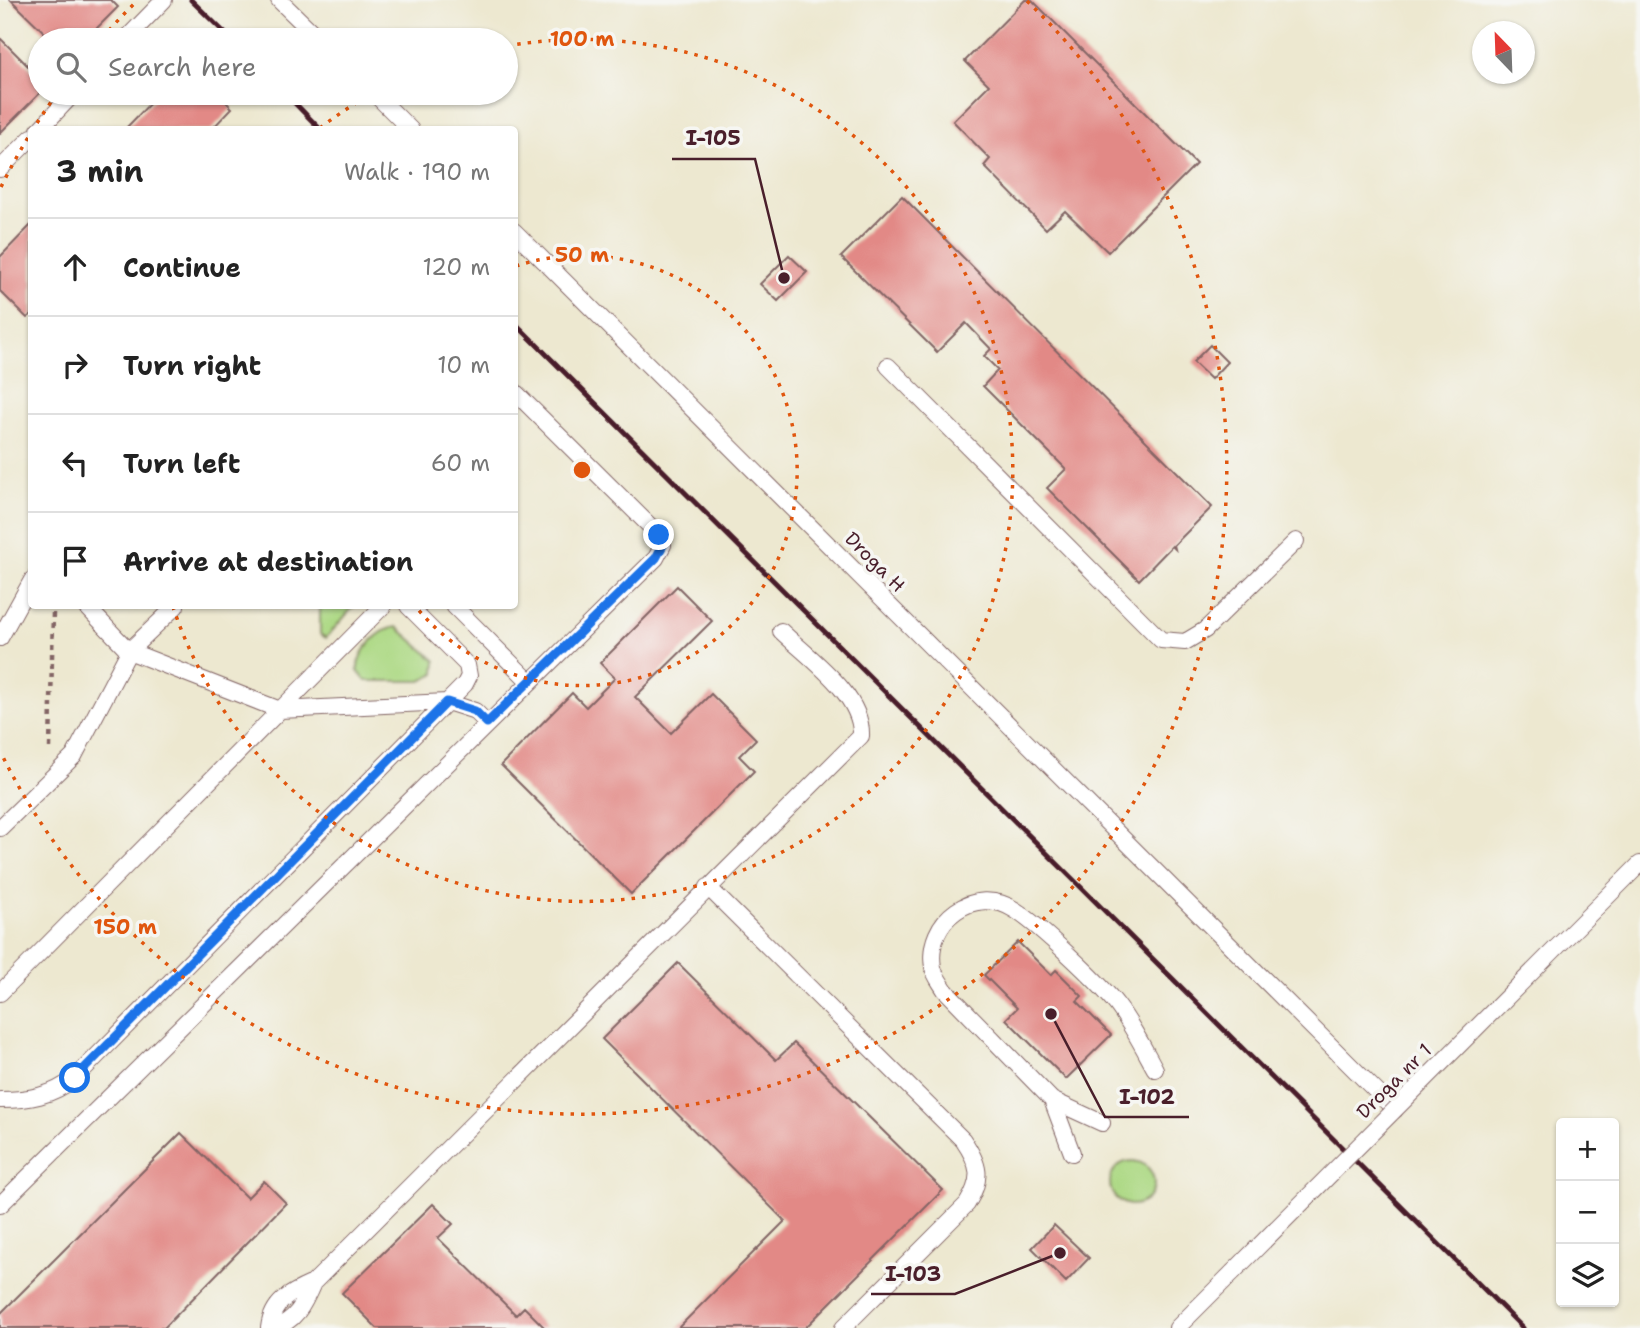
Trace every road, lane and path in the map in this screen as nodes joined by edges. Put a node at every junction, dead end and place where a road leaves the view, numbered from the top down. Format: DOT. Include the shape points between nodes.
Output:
graph roads {
  1 [pos="164,0"];
  2 [pos="279,0"];
  3 [pos="137,28"];
  4 [pos="308,28"];
  5 [pos="62,105"];
  6 [pos="386,105"];
  7 [pos="42,126"];
  8 [pos="407,126"];
  9 [pos="28,141"];
  10 [pos="0,169"];
  11 [pos="518,235"];
  12 [pos="888,366"];
  13 [pos="518,395"];
  14 [pos="1297,541"];
  15 [pos="28,587"];
  16 [pos="56,609"];
  17 [pos="89,609"];
  18 [pos="173,609"];
  19 [pos="380,609"];
  20 [pos="411,609"];
  21 [pos="457,609"];
  22 [pos="781,631"];
  23 [pos="0,638"];
  24 [pos="129,651"];
  25 [pos="529,681"];
  26 [pos="447,702"];
  27 [pos="280,710"];
  28 [pos="487,723"];
  29 [pos="50,751"];
  30 [pos="0,828"];
  31 [pos="1640,864"];
  32 [pos="708,887"];
  33 [pos="0,993"];
  34 [pos="1155,1069"];
  35 [pos="0,1100"];
  36 [pos="1052,1100"];
  37 [pos="1395,1110"];
  38 [pos="1102,1123"];
  39 [pos="1072,1153"];
  40 [pos="0,1205"];
  41 [pos="270,1328"];
  42 [pos="843,1328"];
  43 [pos="1177,1328"];
  1 -- 3 [label="lane"];
  2 -- 4 [label="lane"];
  5 -- 7 [label="lane"];
  6 -- 8 [label="lane"];
  9 -- 10 [label="lane"];
  11 -- 37 [label="lane, Droga H"];
  12 -- 14 [label="lane" via="1161,640 1185,642 1205,630"];
  13 -- 25 [label="lane" via="659,535 663,545 656,558"];
  15 -- 23 [label="lane"];
  16 -- 29 [label="path"];
  17 -- 24 [label="lane"];
  18 -- 24 [label="lane"];
  19 -- 27 [label="lane"];
  20 -- 26 [label="lane" via="467,665 469,676"];
  21 -- 25 [label="lane"];
  22 -- 32 [label="lane" via="851,699 862,721 861,736"];
  24 -- 27 [label="lane"];
  24 -- 30 [label="lane" via="74,756"];
  25 -- 28 [label="lane"];
  26 -- 27 [label="lane"];
  26 -- 28 [label="lane" via="475,711"];
  26 -- 35 [label="lane" via="75,1078 58,1092"];
  27 -- 33 [label="lane"];
  28 -- 40 [label="lane"];
  31 -- 37 [label="lane, Droga nr 1, bridge"];
  32 -- 41 [label="lane" via="313,1283 288,1295 271,1312"];
  32 -- 42 [label="lane" via="963,1140 977,1160 978,1187 967,1204"];
  34 -- 36 [label="lane" via="1115,1002 1034,925 1014,909 993,901 972,901 955,910 941,926 932,946 933,969 945,990"];
  36 -- 38 [label="lane"];
  36 -- 39 [label="lane"];
  37 -- 43 [label="lane, Droga nr 1, bridge"];
}
